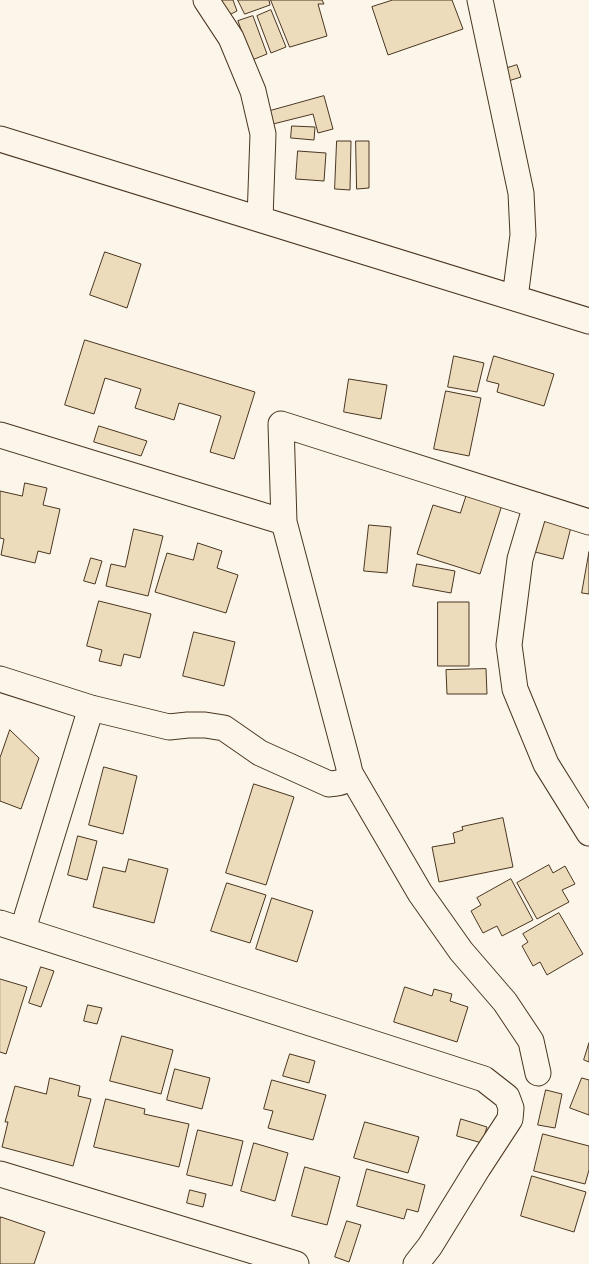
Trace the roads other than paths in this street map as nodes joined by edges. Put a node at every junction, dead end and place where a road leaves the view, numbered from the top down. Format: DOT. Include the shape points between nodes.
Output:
graph roads {
  1 [pos="206,0"];
  2 [pos="480,0"];
  3 [pos="0,139"];
  4 [pos="260,219"];
  5 [pos="515,298"];
  6 [pos="589,321"];
  7 [pos="0,436"];
  8 [pos="536,505"];
  9 [pos="284,522"];
  10 [pos="589,522"];
  11 [pos="0,679"];
  12 [pos="91,708"];
  13 [pos="350,773"];
  14 [pos="589,832"];
  15 [pos="11,926"];
  16 [pos="538,1073"];
  17 [pos="0,1174"];
  18 [pos="296,1264"];
  19 [pos="416,1264"];
  1 -- 4 [label="street" via="231,38 253,90 263,134"];
  2 -- 5 [label="street" via="521,193 523,235"];
  3 -- 4 [label="street"];
  4 -- 5 [label="street"];
  5 -- 6 [label="street"];
  7 -- 9 [label="street"];
  8 -- 9 [label="street" via="281,424"];
  8 -- 10 [label="street"];
  8 -- 14 [label="street" via="520,559 509,645 515,689 546,764"];
  9 -- 13 [label="street"];
  11 -- 12 [label="street"];
  12 -- 13 [label="street" via="169,727 197,725 224,728 260,753 329,784 339,784"];
  12 -- 15 [label="street"];
  13 -- 16 [label="street" via="420,893 461,952 505,1002 531,1040"];
  15 -- 19 [label="street" via="484,1079 506,1097 511,1108 510,1119"];
  17 -- 18 [label="street"];
}
